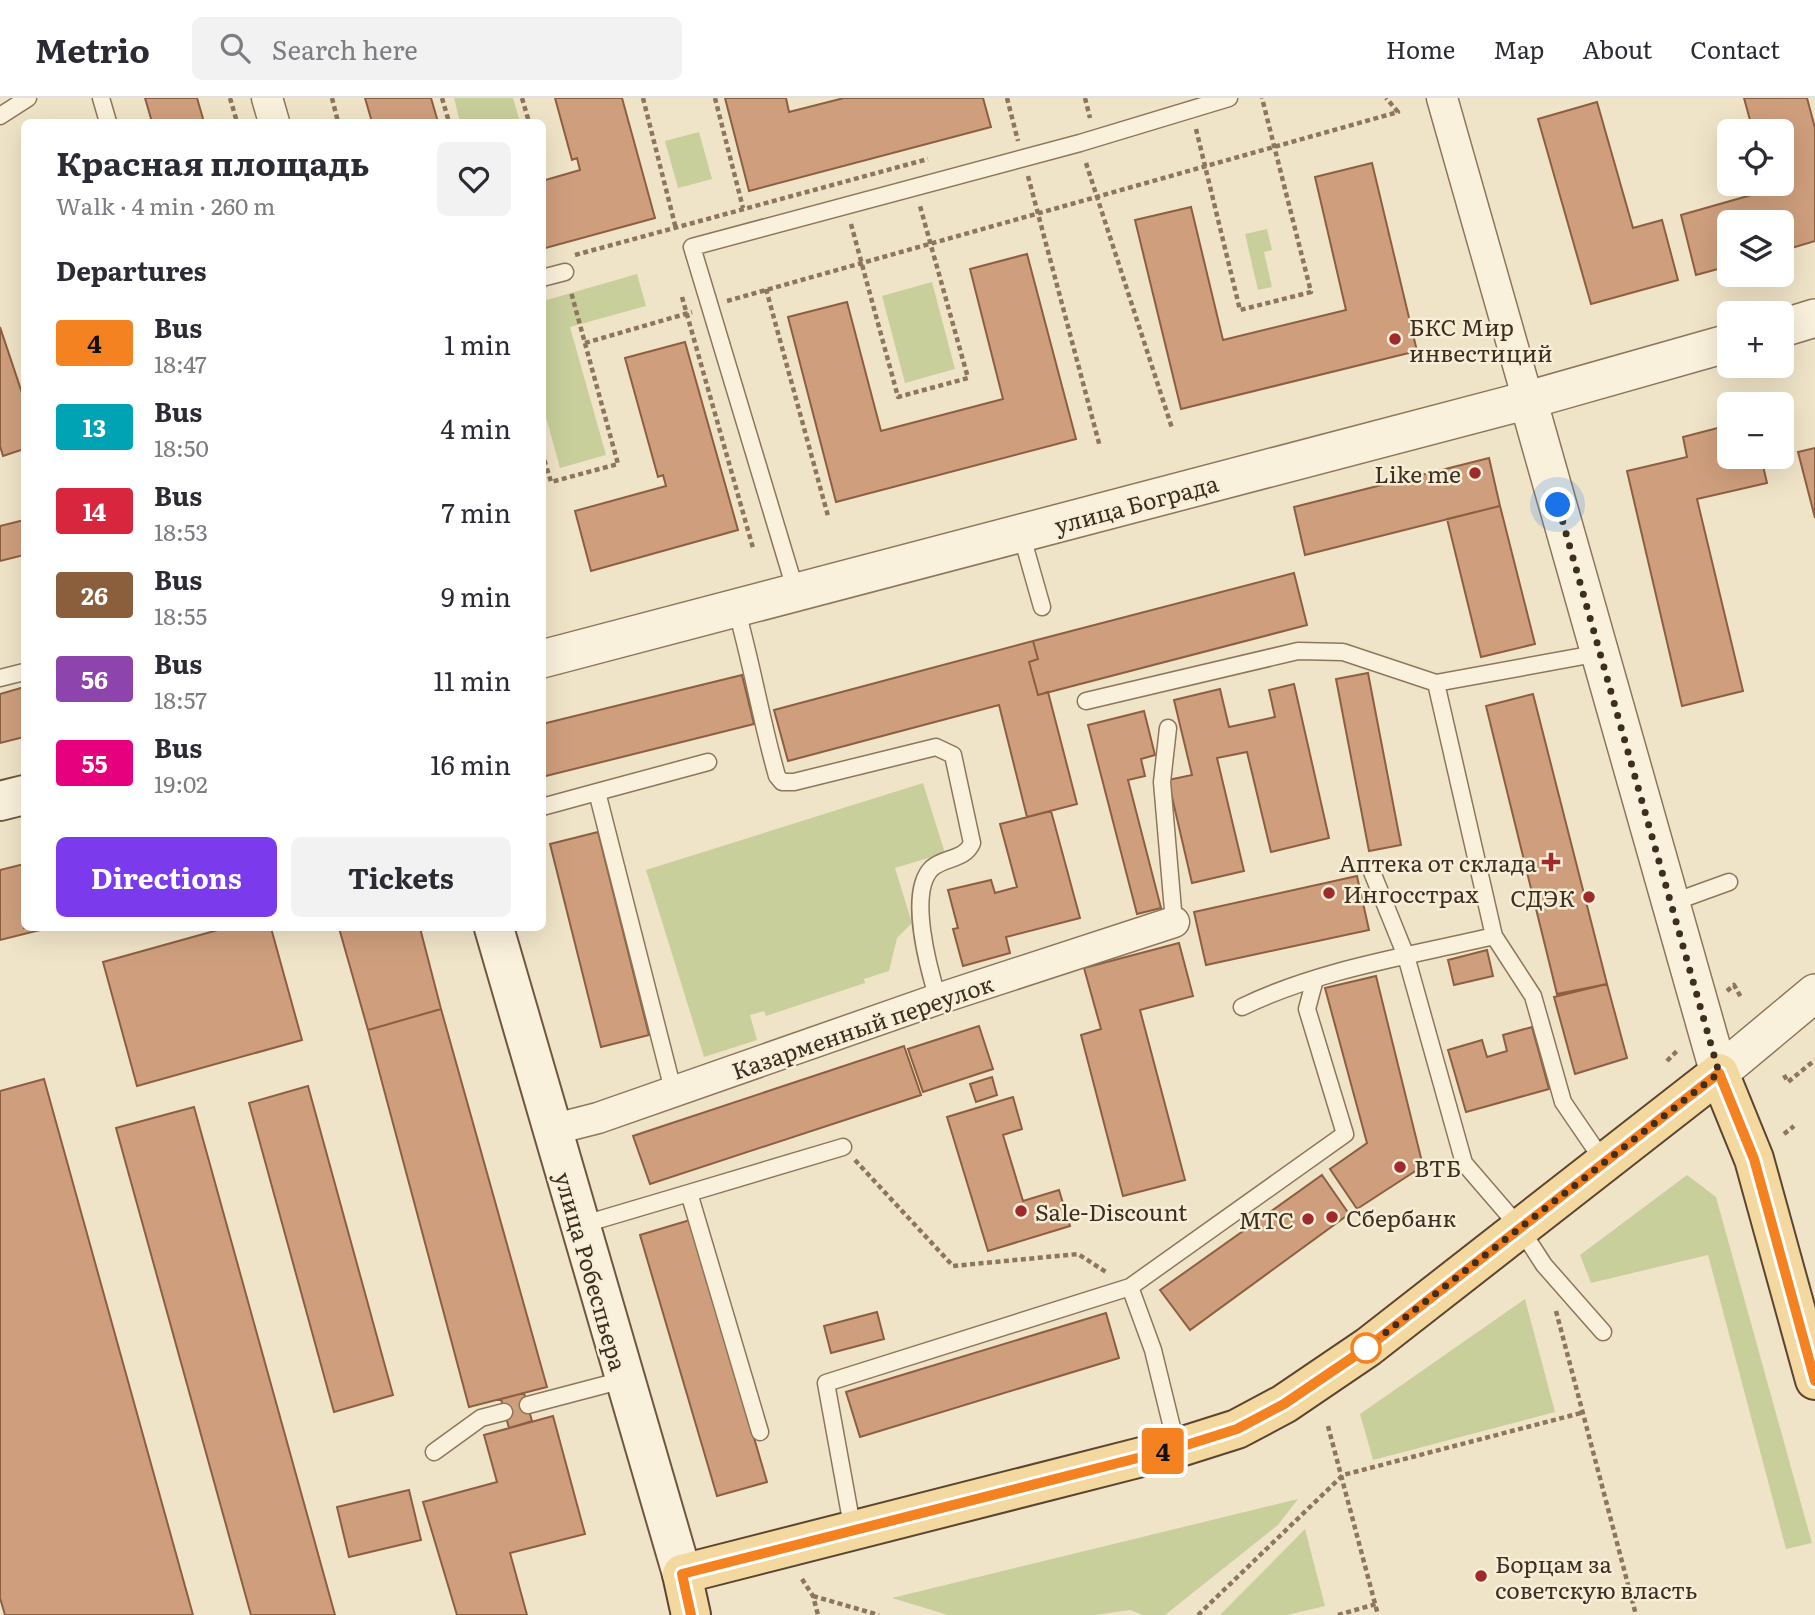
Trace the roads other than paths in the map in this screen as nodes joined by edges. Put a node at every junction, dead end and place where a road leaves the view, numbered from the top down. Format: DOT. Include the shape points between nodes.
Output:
graph roads {
  1 [pos="29,98"];
  2 [pos="101,98"];
  3 [pos="267,98"];
  4 [pos="1229,98"];
  5 [pos="1442,98"];
  6 [pos="0,116"];
  7 [pos="107,119"];
  8 [pos="273,119"];
  9 [pos="566,265"];
  10 [pos="546,276"];
  11 [pos="1815,318"];
  12 [pos="1794,324"];
  13 [pos="1717,346"];
  14 [pos="1528,400"];
  15 [pos="1021,533"];
  16 [pos="796,592"];
  17 [pos="1042,607"];
  18 [pos="736,608"];
  19 [pos="1600,653"];
  20 [pos="546,658"];
  21 [pos="21,672"];
  22 [pos="0,678"];
  23 [pos="1436,683"];
  24 [pos="1086,701"];
  25 [pos="1168,728"];
  26 [pos="708,762"];
  27 [pos="597,792"];
  28 [pos="21,796"];
  29 [pos="0,801"];
  30 [pos="546,806"];
  31 [pos="1372,872"];
  32 [pos="1729,882"];
  33 [pos="1671,903"];
  34 [pos="1174,922"];
  35 [pos="495,931"];
  36 [pos="1494,936"];
  37 [pos="1406,957"];
  38 [pos="1315,979"];
  39 [pos="1815,993"];
  40 [pos="938,999"];
  41 [pos="1242,1007"];
  42 [pos="1719,1073"];
  43 [pos="673,1090"];
  44 [pos="551,1130"];
  45 [pos="843,1147"];
  46 [pos="1604,1162"];
  47 [pos="689,1193"];
  48 [pos="579,1225"];
  49 [pos="1520,1228"];
  50 [pos="1130,1287"];
  51 [pos="1603,1332"];
  52 [pos="623,1380"];
  53 [pos="1815,1381"];
  54 [pos="528,1405"];
  55 [pos="504,1412"];
  56 [pos="760,1433"];
  57 [pos="1177,1448"];
  58 [pos="434,1452"];
  59 [pos="853,1531"];
  60 [pos="682,1574"];
  61 [pos="691,1615"];
  1 -- 6 [label="lane"];
  2 -- 7 [label="lane"];
  3 -- 8 [label="street"];
  4 -- 16 [label="lane" via="1080,143 692,247"];
  5 -- 14 [label="street"];
  9 -- 10 [label="lane"];
  11 -- 12 [label="street"];
  13 -- 14 [label="street, улица Бограда"];
  14 -- 15 [label="street, улица Бограда"];
  14 -- 19 [label="street"];
  15 -- 16 [label="street, улица Бограда"];
  15 -- 17 [label="lane"];
  16 -- 18 [label="street, улица Бограда"];
  18 -- 20 [label="street, улица Бограда"];
  18 -- 40 [label="lane" via="758,709 782,782 936,747 953,755 972,843 964,854 930,870 922,888 925,953"];
  19 -- 23 [label="lane"];
  19 -- 33 [label="street"];
  21 -- 22 [label="lane"];
  23 -- 24 [label="lane" via="1343,652 1298,651"];
  23 -- 36 [label="lane"];
  25 -- 34 [label="lane" via="1162,782"];
  26 -- 27 [label="lane"];
  27 -- 30 [label="lane"];
  27 -- 43 [label="lane"];
  28 -- 29 [label="main road"];
  31 -- 37 [label="lane"];
  32 -- 33 [label="lane"];
  33 -- 42 [label="street"];
  34 -- 40 [label="street, Казарменный переулок"];
  35 -- 44 [label="main road, улица Робеспьера"];
  36 -- 37 [label="lane"];
  36 -- 46 [label="lane" via="1533,996 1563,1102"];
  37 -- 38 [label="lane"];
  37 -- 49 [label="lane" via="1464,1163"];
  38 -- 41 [label="lane"];
  38 -- 50 [label="lane" via="1307,1009 1345,1134"];
  39 -- 42 [label="street"];
  40 -- 43 [label="street, Казарменный переулок"];
  42 -- 46 [label="main road"];
  42 -- 53 [label="main road" via="1754,1159"];
  43 -- 44 [label="street, Казарменный переулок"];
  44 -- 48 [label="main road, улица Робеспьера"];
  45 -- 47 [label="lane"];
  46 -- 49 [label="main road"];
  47 -- 48 [label="lane"];
  47 -- 56 [label="lane"];
  48 -- 52 [label="main road, улица Робеспьера"];
  49 -- 51 [label="lane" via="1545,1265"];
  49 -- 57 [label="main road" via="1368,1347 1284,1404 1237,1429"];
  50 -- 57 [label="lane" via="1153,1350"];
  50 -- 59 [label="lane" via="826,1383"];
  52 -- 54 [label="lane"];
  52 -- 60 [label="main road, улица Робеспьера"];
  55 -- 58 [label="lane" via="481,1418"];
  57 -- 59 [label="main road"];
  59 -- 60 [label="main road"];
  60 -- 61 [label="main road, улица Робеспьера"];
}
